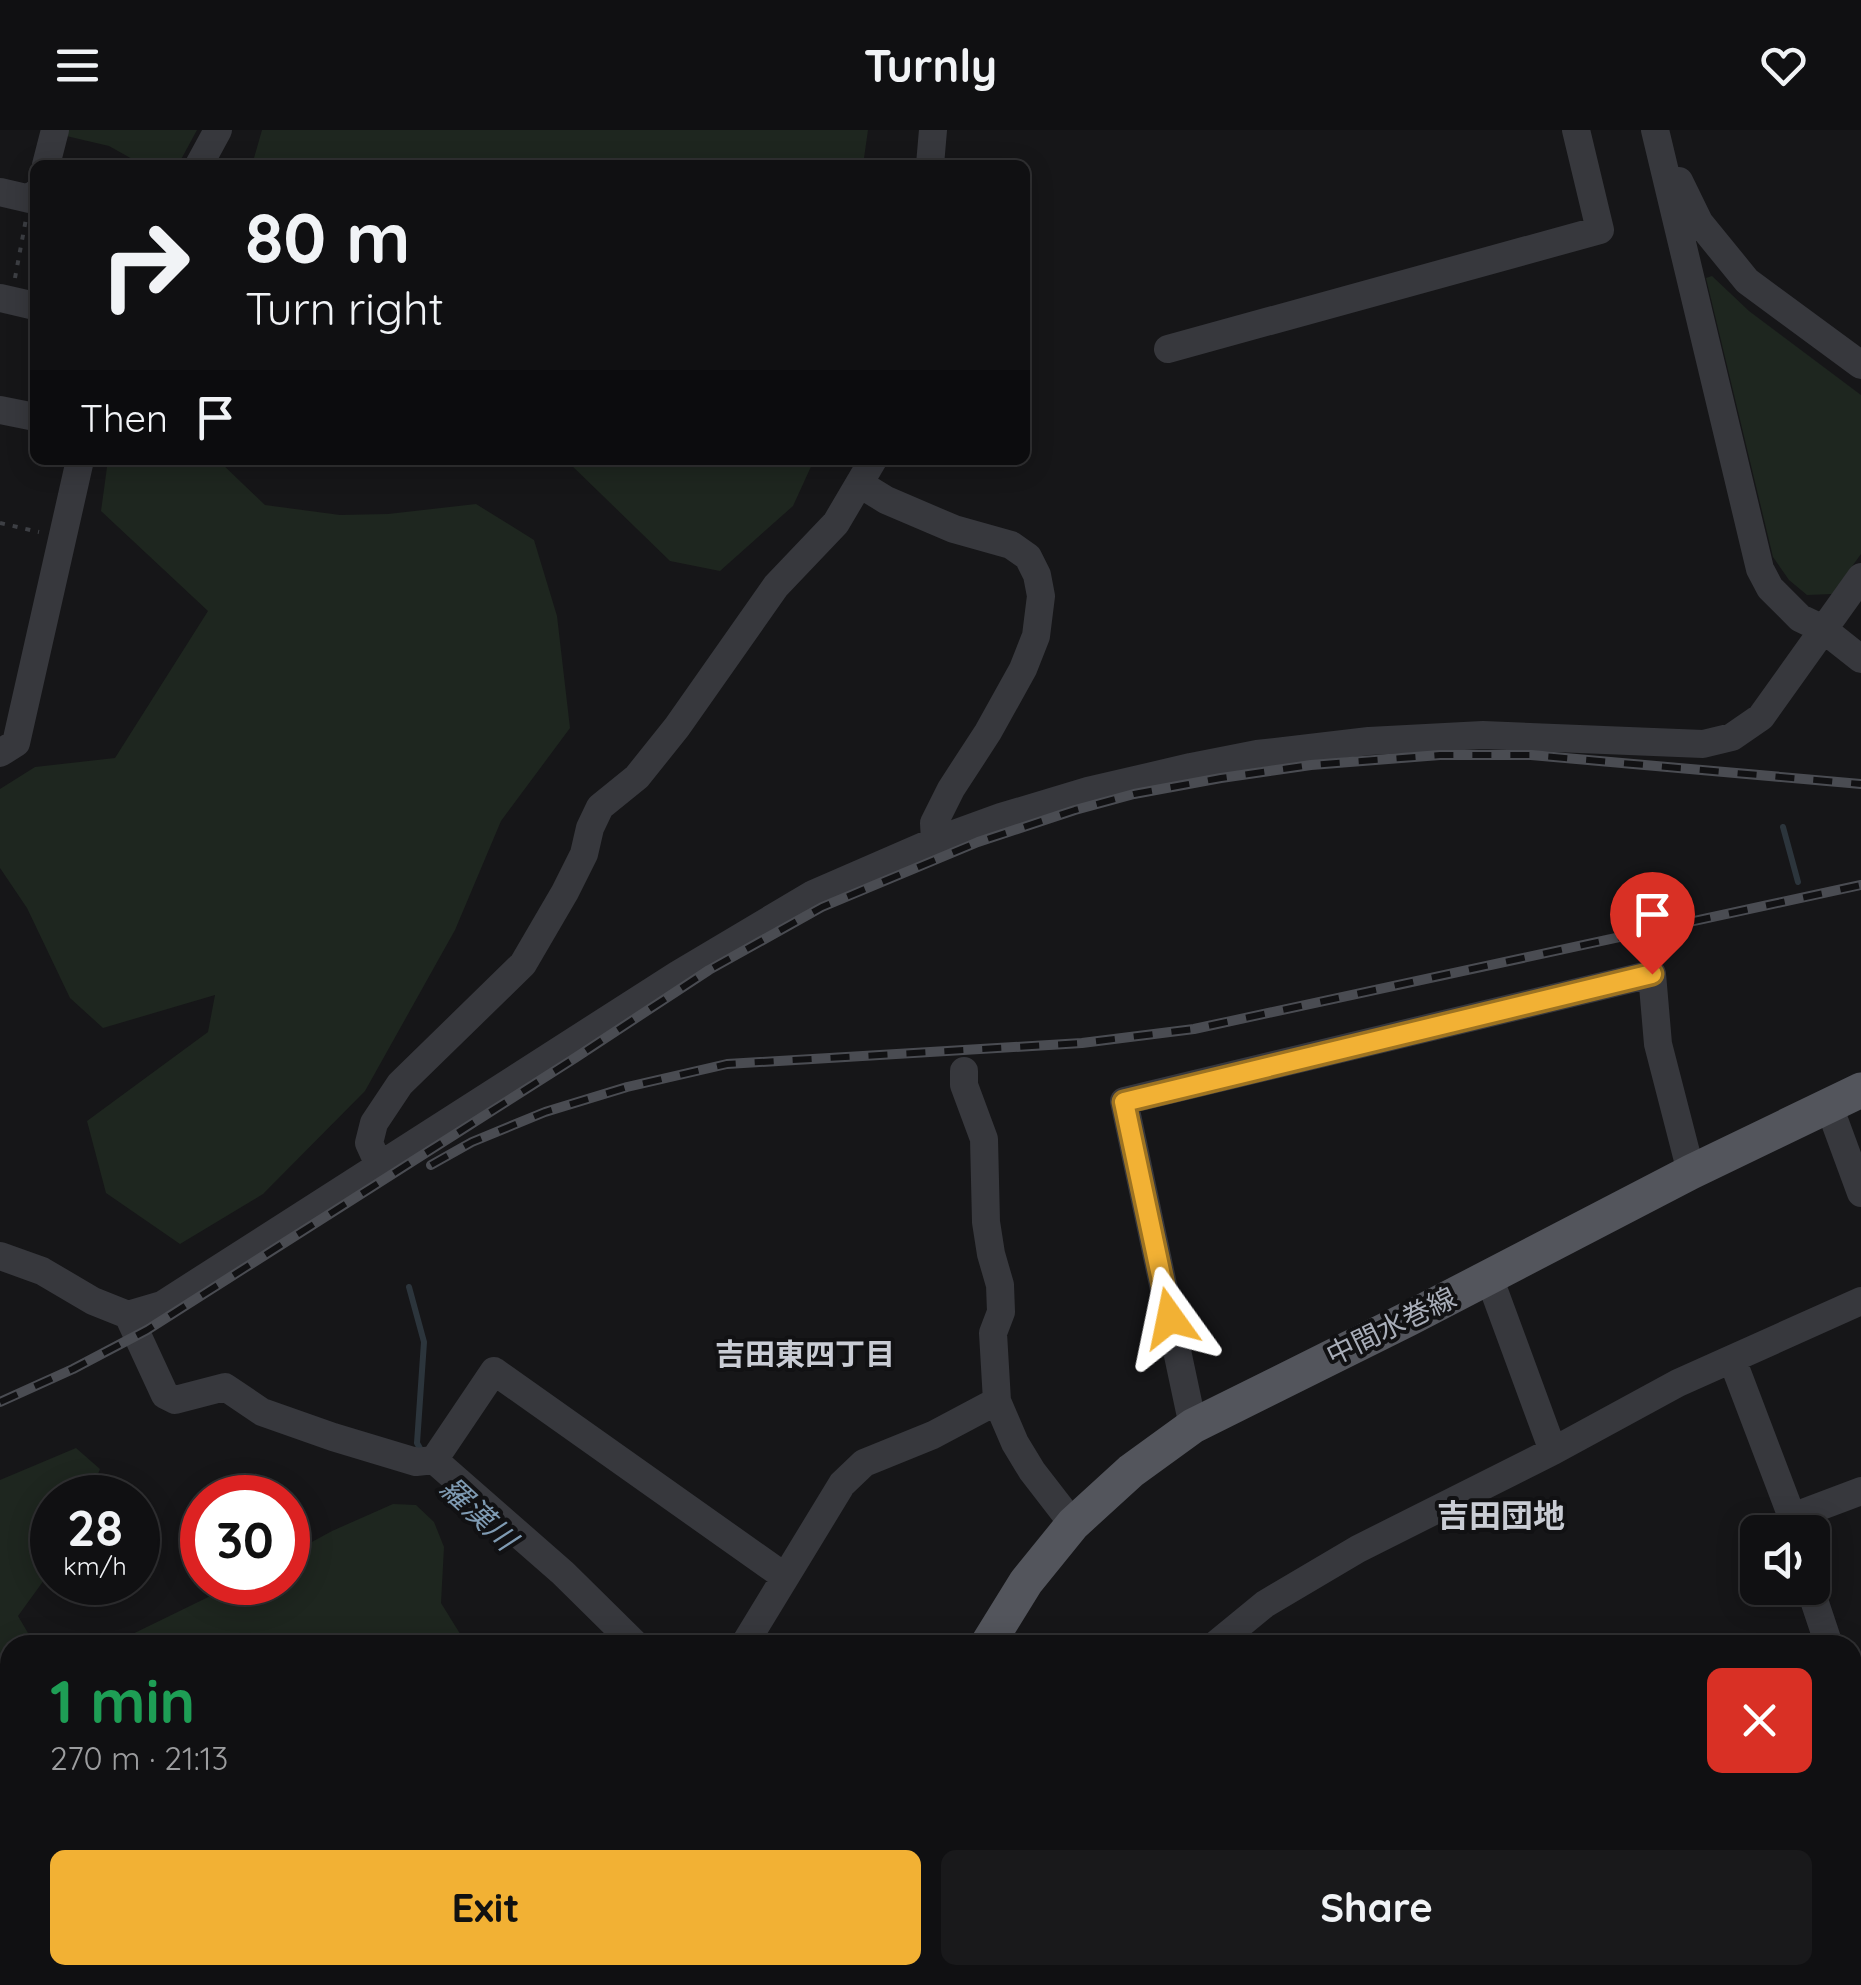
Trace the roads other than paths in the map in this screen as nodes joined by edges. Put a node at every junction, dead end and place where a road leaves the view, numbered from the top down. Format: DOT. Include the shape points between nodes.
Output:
graph roads {
  1 [pos="54,130"];
  2 [pos="218,130"];
  3 [pos="934,130"];
  4 [pos="1576,130"];
  5 [pos="1656,133"];
  6 [pos="47,160"];
  7 [pos="201,160"];
  8 [pos="931,160"];
  9 [pos="0,192"];
  10 [pos="30,196"];
  11 [pos="1168,348"];
  12 [pos="1861,365"];
  13 [pos="0,410"];
  14 [pos="30,416"];
  15 [pos="79,465"];
  16 [pos="867,472"];
  17 [pos="1861,577"];
  18 [pos="1823,629"];
  19 [pos="1861,659"];
  20 [pos="0,753"];
  21 [pos="935,841"];
  22 [pos="964,1071"];
  23 [pos="1861,1090"];
  24 [pos="1829,1106"];
  25 [pos="378,1164"];
  26 [pos="1691,1172"];
  27 [pos="1861,1193"];
  28 [pos="0,1256"];
  29 [pos="1488,1277"];
  30 [pos="1861,1301"];
  31 [pos="128,1316"];
  32 [pos="1732,1359"];
  33 [pos="997,1401"];
  34 [pos="1193,1426"];
  35 [pos="1553,1451"];
  36 [pos="434,1460"];
  37 [pos="1861,1491"];
  38 [pos="1790,1515"];
  39 [pos="1814,1515"];
  40 [pos="1073,1524"];
  41 [pos="786,1577"];
  42 [pos="1816,1605"];
  43 [pos="626,1635"];
  44 [pos="750,1635"];
  45 [pos="1000,1635"];
  46 [pos="1227,1635"];
  47 [pos="1826,1635"];
  1 -- 6 [label="street"];
  2 -- 7 [label="street"];
  3 -- 8 [label="street"];
  4 -- 11 [label="street" via="1600,230"];
  5 -- 12 [label="street" via="1699,222 1747,281"];
  5 -- 18 [label="street" via="1760,570 1800,618"];
  9 -- 10 [label="street"];
  13 -- 14 [label="street"];
  15 -- 20 [label="street" via="16,743"];
  16 -- 21 [label="street" via="886,500 1012,544 1028,557 1041,596 1023,669 951,789 934,823"];
  16 -- 25 [label="street" via="836,523 776,586 638,776 600,806 584,854 523,964 400,1084 374,1122 369,1143"];
  17 -- 18 [label="street"];
  18 -- 19 [label="street"];
  18 -- 21 [label="street" via="1761,716 1732,737 1703,744 1483,735 1257,754 1088,791"];
  21 -- 25 [label="street" via="812,894"];
  22 -- 33 [label="street" via="984,1139 986,1222 1000,1285 993,1333"];
  23 -- 24 [label="main road, 中間水巻線"];
  24 -- 26 [label="main road, 中間水巻線"];
  24 -- 27 [label="street"];
  25 -- 31 [label="street" via="162,1305"];
  26 -- 29 [label="main road, 中間水巻線"];
  26 -- 34 [label="street" via="1658,1044 1652,974 1124,1102"];
  28 -- 31 [label="street"];
  29 -- 34 [label="main road, 中間水巻線"];
  29 -- 35 [label="street"];
  30 -- 32 [label="street"];
  31 -- 36 [label="street" via="164,1395 174,1400 224,1388 262,1412 334,1438 416,1462"];
  32 -- 35 [label="street"];
  32 -- 38 [label="street"];
  33 -- 40 [label="street" via="1032,1471"];
  33 -- 41 [label="street" via="864,1464 842,1484"];
  34 -- 40 [label="main road, 中間水巻線"];
  35 -- 46 [label="street" via="1358,1548 1264,1604"];
  36 -- 41 [label="street" via="494,1370"];
  36 -- 43 [label="street"];
  37 -- 39 [label="street"];
  40 -- 45 [label="main road, 中間水巻線" via="1026,1582"];
  41 -- 44 [label="street"];
  42 -- 47 [label="street"];
}
